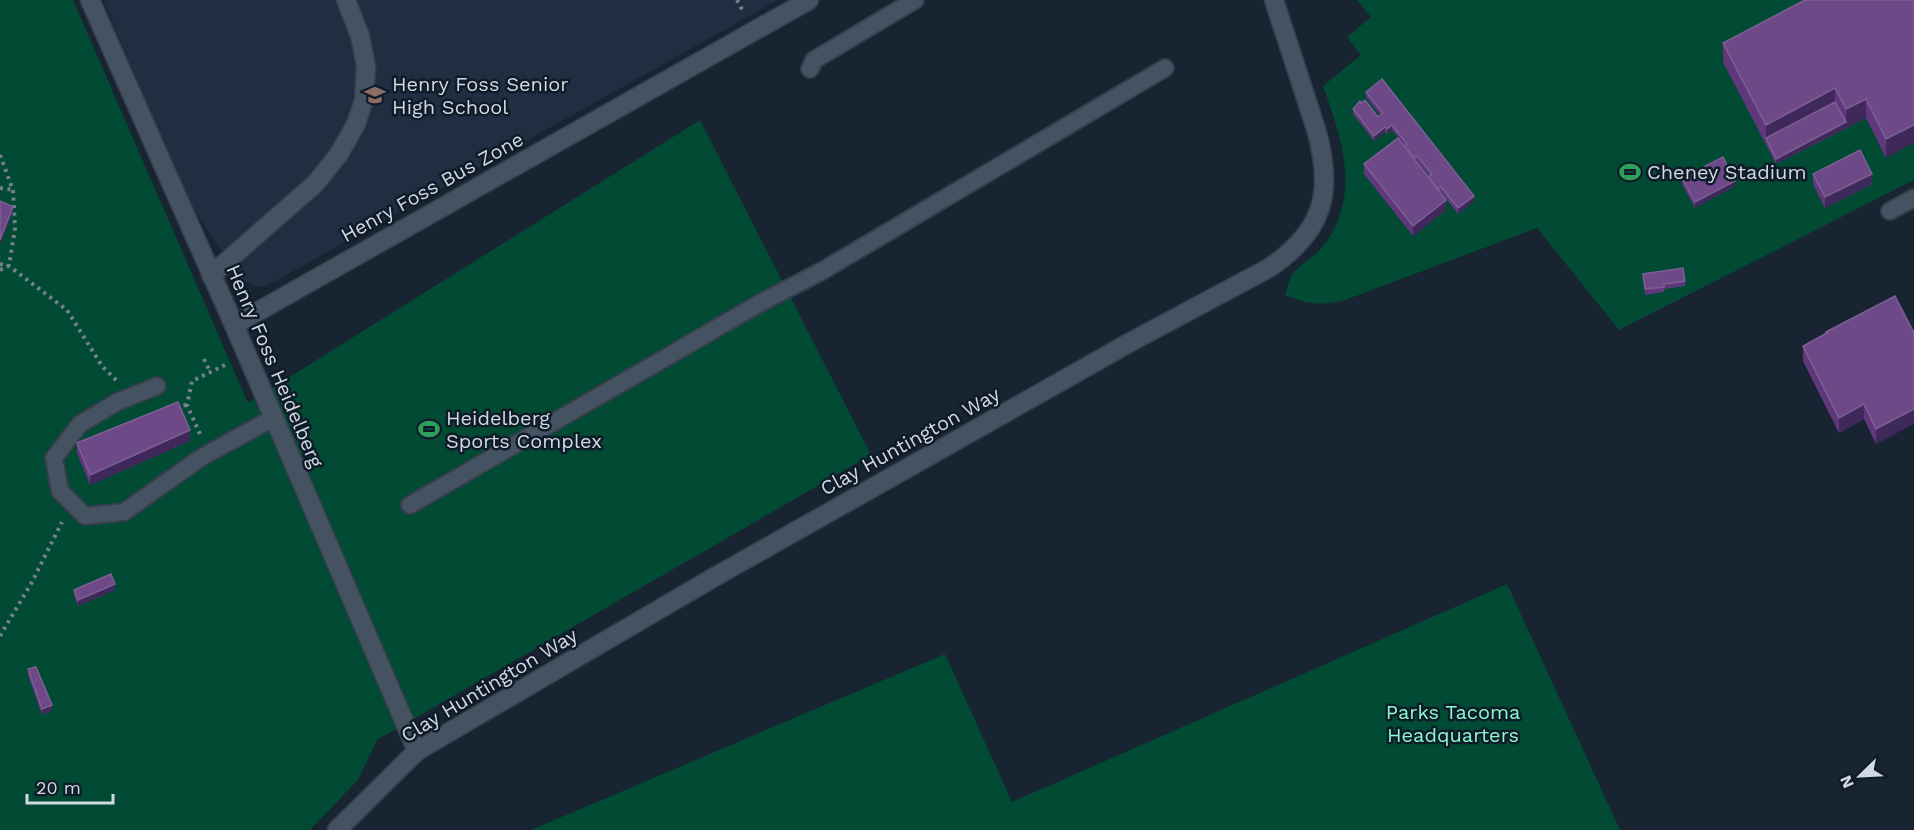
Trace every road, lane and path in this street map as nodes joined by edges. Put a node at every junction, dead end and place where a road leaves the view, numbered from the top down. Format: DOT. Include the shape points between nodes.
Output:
graph roads {
  1 [pos="90,0"];
  2 [pos="346,0"];
  3 [pos="736,0"];
  4 [pos="809,0"];
  5 [pos="915,0"];
  6 [pos="1274,0"];
  7 [pos="743,12"];
  8 [pos="1165,68"];
  9 [pos="810,69"];
  10 [pos="0,155"];
  11 [pos="0,188"];
  12 [pos="13,190"];
  13 [pos="1914,198"];
  14 [pos="1890,211"];
  15 [pos="0,264"];
  16 [pos="9,266"];
  17 [pos="0,270"];
  18 [pos="211,275"];
  19 [pos="234,325"];
  20 [pos="246,355"];
  21 [pos="204,359"];
  22 [pos="210,372"];
  23 [pos="156,386"];
  24 [pos="131,396"];
  25 [pos="187,405"];
  26 [pos="172,406"];
  27 [pos="273,418"];
  28 [pos="209,453"];
  29 [pos="410,505"];
  30 [pos="417,751"];
  31 [pos="337,830"];
  1 -- 18 [label="street, Henry Foss Heidelberg"];
  2 -- 18 [label="street" via="366,66 364,100 356,124 316,183"];
  3 -- 7 [label="path"];
  4 -- 19 [label="street, Henry Foss Bus Zone"];
  5 -- 9 [label="lane" via="814,60"];
  6 -- 30 [label="street, Clay Huntington Way" via="1316,129 1325,175 1317,217 1307,237 1290,255 721,573"];
  8 -- 29 [label="lane" via="822,271"];
  10 -- 12 [label="path"];
  11 -- 12 [label="path"];
  12 -- 16 [label="path" via="15,228"];
  13 -- 14 [label="lane"];
  15 -- 16 [label="path"];
  16 -- 17 [label="path"];
  16 -- 24 [label="path" via="67,310 102,366"];
  18 -- 19 [label="street, Henry Foss Heidelberg"];
  19 -- 20 [label="street, Henry Foss Heidelberg"];
  20 -- 22 [label="path"];
  20 -- 27 [label="street, Henry Foss Heidelberg"];
  21 -- 22 [label="path"];
  22 -- 25 [label="path" via="192,381"];
  23 -- 24 [label="lane"];
  24 -- 28 [label="lane" via="80,424 54,458 60,491 85,516 124,512"];
  25 -- 26 [label="path"];
  25 -- 28 [label="path"];
  27 -- 28 [label="lane"];
  27 -- 30 [label="street, Henry Foss Heidelberg"];
  30 -- 31 [label="street, Clay Huntington Way"];
}
